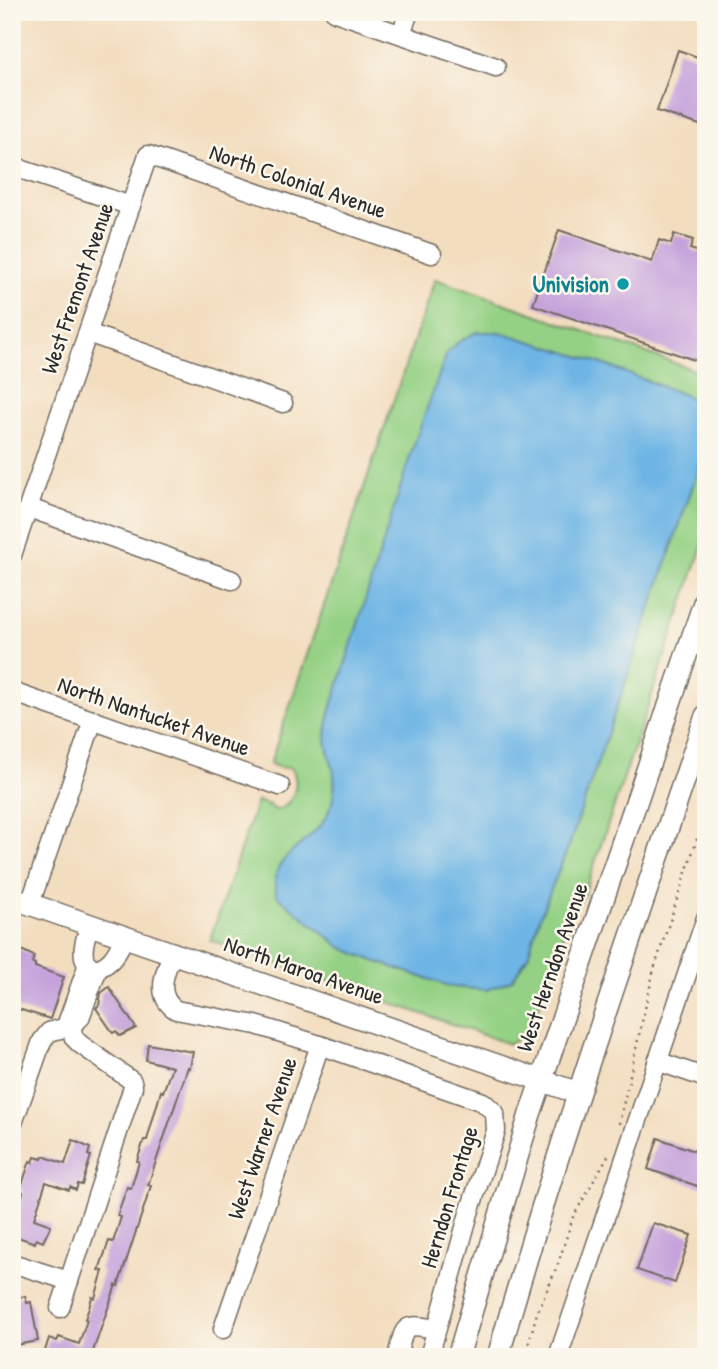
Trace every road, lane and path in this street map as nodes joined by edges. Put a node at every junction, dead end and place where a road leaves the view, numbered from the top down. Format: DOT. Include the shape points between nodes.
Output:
graph roads {
  1 [pos="335,12"];
  2 [pos="409,12"];
  3 [pos="401,34"];
  4 [pos="496,67"];
  5 [pos="149,155"];
  6 [pos="12,164"];
  7 [pos="131,206"];
  8 [pos="432,254"];
  9 [pos="88,333"];
  10 [pos="283,403"];
  11 [pos="29,508"];
  12 [pos="12,555"];
  13 [pos="232,580"];
  14 [pos="705,603"];
  15 [pos="700,634"];
  16 [pos="12,692"];
  17 [pos="706,716"];
  18 [pos="93,720"];
  19 [pos="280,786"];
  20 [pos="706,812"];
  21 [pos="21,901"];
  22 [pos="706,918"];
  23 [pos="90,924"];
  24 [pos="125,936"];
  25 [pos="173,952"];
  26 [pos="93,966"];
  27 [pos="71,1026"];
  28 [pos="320,1045"];
  29 [pos="657,1061"];
  30 [pos="706,1077"];
  31 [pos="541,1080"];
  32 [pos="578,1093"];
  33 [pos="618,1125"];
  34 [pos="12,1126"];
  35 [pos="611,1148"];
  36 [pos="12,1263"];
  37 [pos="69,1281"];
  38 [pos="60,1308"];
  39 [pos="223,1329"];
  40 [pos="436,1329"];
  41 [pos="397,1357"];
  42 [pos="429,1357"];
  43 [pos="458,1357"];
  44 [pos="498,1357"];
  45 [pos="526,1357"];
  46 [pos="558,1357"];
  1 -- 3 [label="street"];
  2 -- 3 [label="street"];
  3 -- 4 [label="street"];
  5 -- 7 [label="street, West Fremont Avenue"];
  5 -- 8 [label="street, North Colonial Avenue"];
  6 -- 7 [label="street"];
  7 -- 9 [label="street, West Fremont Avenue"];
  9 -- 10 [label="street"];
  9 -- 11 [label="street, West Fremont Avenue"];
  11 -- 12 [label="street, West Fremont Avenue"];
  11 -- 13 [label="street"];
  14 -- 15 [label="main road, West Herndon Avenue"];
  15 -- 31 [label="main road, West Herndon Avenue"];
  16 -- 18 [label="street, North Nantucket Avenue"];
  17 -- 32 [label="main road"];
  18 -- 19 [label="street, North Nantucket Avenue"];
  18 -- 21 [label="street"];
  20 -- 33 [label="path" via="654,969"];
  21 -- 23 [label="main road, North Maroa Avenue"];
  22 -- 29 [label="street"];
  23 -- 24 [label="main road, North Maroa Avenue"];
  23 -- 26 [label="street" via="83,949"];
  24 -- 25 [label="main road, North Maroa Avenue"];
  24 -- 26 [label="street" via="112,959"];
  25 -- 28 [label="street, West Warner Avenue" via="164,972 168,1005"];
  25 -- 31 [label="main road, North Maroa Avenue"];
  26 -- 27 [label="street" via="69,1015"];
  27 -- 34 [label="street" via="49,1032 42,1041"];
  27 -- 37 [label="street" via="79,1044 129,1077 133,1087"];
  28 -- 39 [label="street, West Warner Avenue"];
  28 -- 40 [label="street, Herndon Frontage" via="483,1102 495,1113 496,1132"];
  29 -- 30 [label="street"];
  29 -- 46 [label="street"];
  31 -- 32 [label="main road, North Maroa Avenue"];
  31 -- 43 [label="main road, West Herndon Avenue"];
  32 -- 44 [label="main road"];
  35 -- 45 [label="path" via="573,1217 537,1313"];
  36 -- 37 [label="street"];
  37 -- 38 [label="street"];
  40 -- 41 [label="street" via="408,1326"];
  40 -- 42 [label="street, Herndon Frontage"];
}
